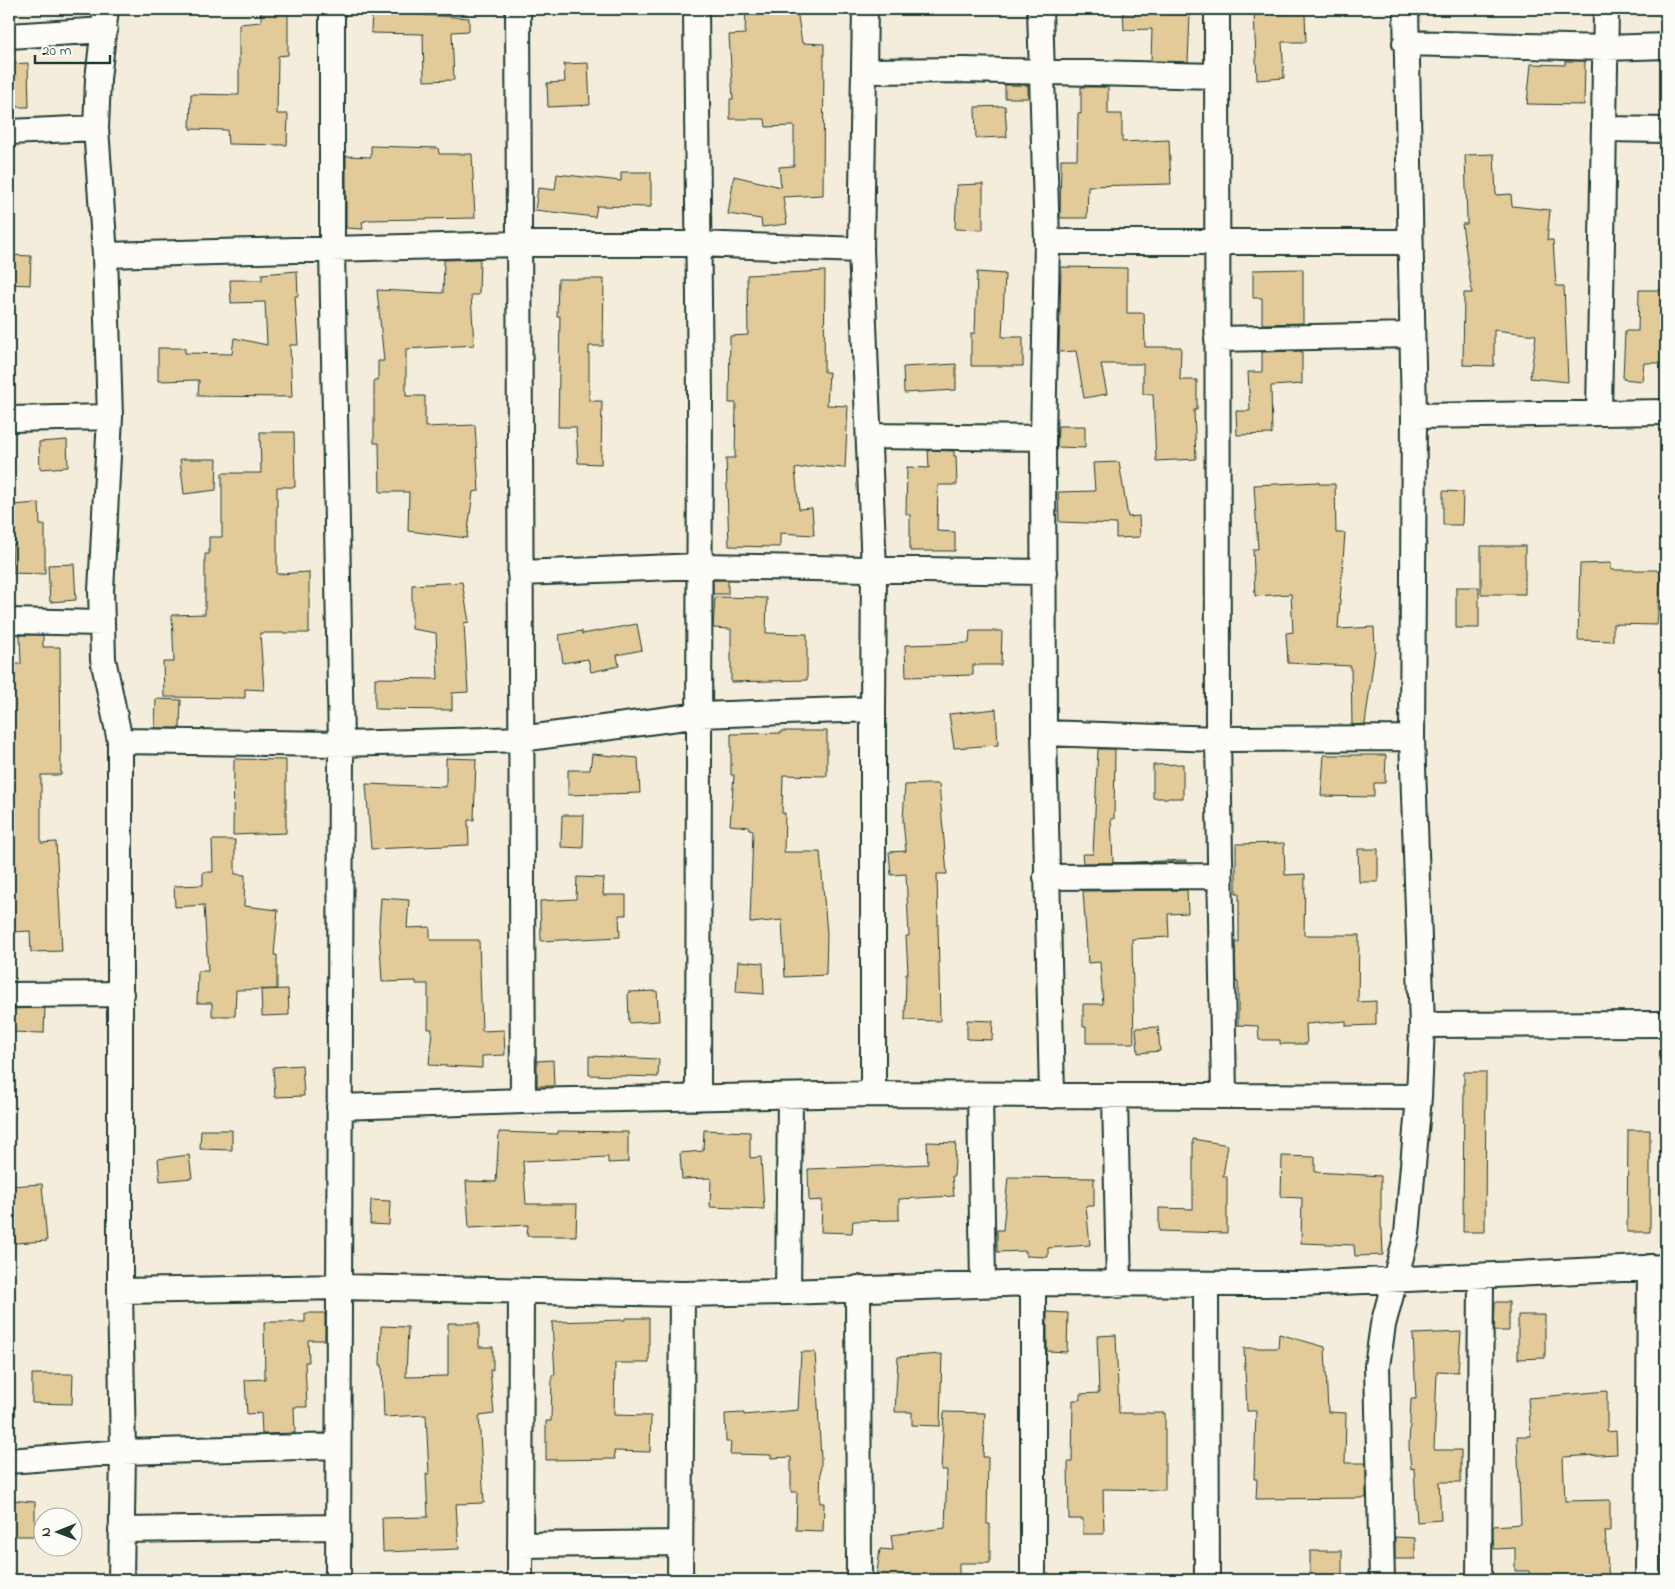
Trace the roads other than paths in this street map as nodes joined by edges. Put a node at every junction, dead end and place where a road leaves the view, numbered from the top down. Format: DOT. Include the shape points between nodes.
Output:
graph roads {
  1 [pos="332,9"];
  2 [pos="518,9"];
  3 [pos="696,9"];
  4 [pos="866,9"];
  5 [pos="1040,9"];
  6 [pos="1217,9"];
  7 [pos="1406,9"];
  8 [pos="1606,9"];
  9 [pos="106,19"];
  10 [pos="9,36"];
  11 [pos="1405,44"];
  12 [pos="1666,46"];
  13 [pos="1606,48"];
  14 [pos="866,71"];
  15 [pos="1042,73"];
  16 [pos="1216,76"];
  17 [pos="96,128"];
  18 [pos="1604,129"];
  19 [pos="1666,130"];
  20 [pos="9,132"];
  21 [pos="1047,242"];
  22 [pos="1217,242"];
  23 [pos="1409,242"];
  24 [pos="518,244"];
  25 [pos="698,244"];
  26 [pos="332,249"];
  27 [pos="861,250"];
  28 [pos="105,255"];
  29 [pos="1412,335"];
  30 [pos="1217,339"];
  31 [pos="1666,412"];
  32 [pos="1598,413"];
  33 [pos="1414,416"];
  34 [pos="110,417"];
  35 [pos="9,419"];
  36 [pos="868,436"];
  37 [pos="1042,438"];
  38 [pos="700,566"];
  39 [pos="874,570"];
  40 [pos="1044,572"];
  41 [pos="520,573"];
  42 [pos="9,622"];
  43 [pos="102,623"];
  44 [pos="873,709"];
  45 [pos="700,715"];
  46 [pos="1044,733"];
  47 [pos="1412,738"];
  48 [pos="520,739"];
  49 [pos="1218,739"];
  50 [pos="120,741"];
  51 [pos="341,744"];
  52 [pos="1219,876"];
  53 [pos="1046,877"];
  54 [pos="121,994"];
  55 [pos="9,995"];
  56 [pos="1666,1024"];
  57 [pos="1422,1026"];
  58 [pos="873,1094"];
  59 [pos="980,1096"];
  60 [pos="1052,1096"];
  61 [pos="1115,1096"];
  62 [pos="1224,1096"];
  63 [pos="790,1097"];
  64 [pos="1419,1097"];
  65 [pos="698,1098"];
  66 [pos="523,1101"];
  67 [pos="339,1108"];
  68 [pos="1658,1267"];
  69 [pos="1481,1277"];
  70 [pos="1396,1279"];
  71 [pos="1033,1283"];
  72 [pos="984,1284"];
  73 [pos="1119,1285"];
  74 [pos="1206,1285"];
  75 [pos="339,1287"];
  76 [pos="858,1288"];
  77 [pos="120,1291"];
  78 [pos="520,1291"];
  79 [pos="788,1292"];
  80 [pos="682,1294"];
  81 [pos="338,1446"];
  82 [pos="123,1452"];
  83 [pos="9,1461"];
  84 [pos="1657,1479"];
  85 [pos="338,1528"];
  86 [pos="121,1530"];
  87 [pos="680,1542"];
  88 [pos="520,1544"];
  89 [pos="121,1580"];
  90 [pos="338,1580"];
  91 [pos="520,1580"];
  92 [pos="680,1580"];
  93 [pos="859,1580"];
  94 [pos="1033,1580"];
  95 [pos="1208,1580"];
  96 [pos="1382,1580"];
  97 [pos="1479,1580"];
  98 [pos="1648,1580"];
  1 -- 26 [label="street"];
  2 -- 24 [label="street"];
  3 -- 25 [label="street"];
  4 -- 14 [label="street"];
  5 -- 15 [label="street"];
  6 -- 16 [label="street"];
  7 -- 11 [label="street"];
  8 -- 13 [label="street"];
  9 -- 10 [label="street"];
  9 -- 17 [label="street"];
  11 -- 13 [label="street"];
  11 -- 23 [label="street"];
  12 -- 13 [label="street"];
  13 -- 18 [label="street"];
  14 -- 15 [label="street"];
  14 -- 27 [label="street"];
  15 -- 16 [label="street"];
  15 -- 21 [label="street"];
  16 -- 22 [label="street"];
  17 -- 20 [label="street"];
  17 -- 28 [label="street"];
  18 -- 19 [label="street"];
  18 -- 32 [label="street"];
  21 -- 22 [label="street"];
  21 -- 37 [label="street"];
  22 -- 23 [label="street"];
  22 -- 30 [label="street"];
  23 -- 29 [label="street"];
  24 -- 25 [label="street"];
  24 -- 26 [label="street"];
  24 -- 41 [label="street"];
  25 -- 27 [label="street"];
  25 -- 38 [label="street"];
  26 -- 28 [label="street"];
  26 -- 51 [label="street"];
  27 -- 36 [label="street"];
  28 -- 34 [label="street"];
  29 -- 30 [label="street"];
  29 -- 33 [label="street"];
  30 -- 49 [label="street"];
  31 -- 32 [label="street"];
  32 -- 33 [label="street"];
  33 -- 47 [label="street"];
  34 -- 35 [label="street"];
  34 -- 43 [label="street"];
  36 -- 37 [label="street"];
  36 -- 39 [label="street"];
  37 -- 40 [label="street"];
  38 -- 39 [label="street"];
  38 -- 41 [label="street"];
  38 -- 45 [label="street"];
  39 -- 40 [label="street"];
  39 -- 44 [label="street"];
  40 -- 46 [label="street"];
  41 -- 48 [label="street"];
  42 -- 43 [label="street"];
  43 -- 50 [label="street" via="103,659"];
  44 -- 45 [label="street"];
  44 -- 58 [label="street"];
  45 -- 48 [label="street"];
  45 -- 65 [label="street"];
  46 -- 49 [label="street"];
  46 -- 53 [label="street"];
  47 -- 49 [label="street"];
  47 -- 57 [label="street"];
  48 -- 51 [label="street"];
  48 -- 66 [label="street"];
  49 -- 52 [label="street"];
  50 -- 51 [label="street"];
  50 -- 54 [label="street"];
  51 -- 67 [label="street"];
  52 -- 53 [label="street"];
  52 -- 62 [label="street"];
  53 -- 60 [label="street"];
  54 -- 55 [label="street"];
  54 -- 77 [label="street"];
  56 -- 57 [label="street"];
  57 -- 64 [label="street"];
  58 -- 59 [label="street"];
  58 -- 63 [label="street"];
  59 -- 60 [label="street"];
  59 -- 72 [label="street"];
  60 -- 61 [label="street"];
  61 -- 62 [label="street"];
  61 -- 73 [label="street"];
  62 -- 64 [label="street"];
  63 -- 65 [label="street"];
  63 -- 79 [label="street"];
  64 -- 70 [label="street" via="1407,1234"];
  65 -- 66 [label="street"];
  66 -- 67 [label="street"];
  67 -- 75 [label="street"];
  68 -- 69 [label="street"];
  68 -- 84 [label="street"];
  69 -- 70 [label="street"];
  69 -- 97 [label="street"];
  70 -- 74 [label="street"];
  70 -- 96 [label="street" via="1382,1325 1377,1366"];
  71 -- 72 [label="street"];
  71 -- 73 [label="street"];
  71 -- 94 [label="street"];
  72 -- 76 [label="street"];
  73 -- 74 [label="street"];
  74 -- 95 [label="street"];
  75 -- 77 [label="street"];
  75 -- 78 [label="street"];
  75 -- 81 [label="street"];
  76 -- 79 [label="street"];
  76 -- 93 [label="street"];
  77 -- 82 [label="street"];
  78 -- 80 [label="street"];
  78 -- 88 [label="street"];
  79 -- 80 [label="street"];
  80 -- 87 [label="street"];
  81 -- 82 [label="street"];
  81 -- 85 [label="street"];
  82 -- 83 [label="street"];
  82 -- 86 [label="street"];
  84 -- 98 [label="street"];
  85 -- 86 [label="street"];
  85 -- 90 [label="street"];
  86 -- 89 [label="street"];
  87 -- 88 [label="street"];
  87 -- 92 [label="street"];
  88 -- 91 [label="street"];
}
